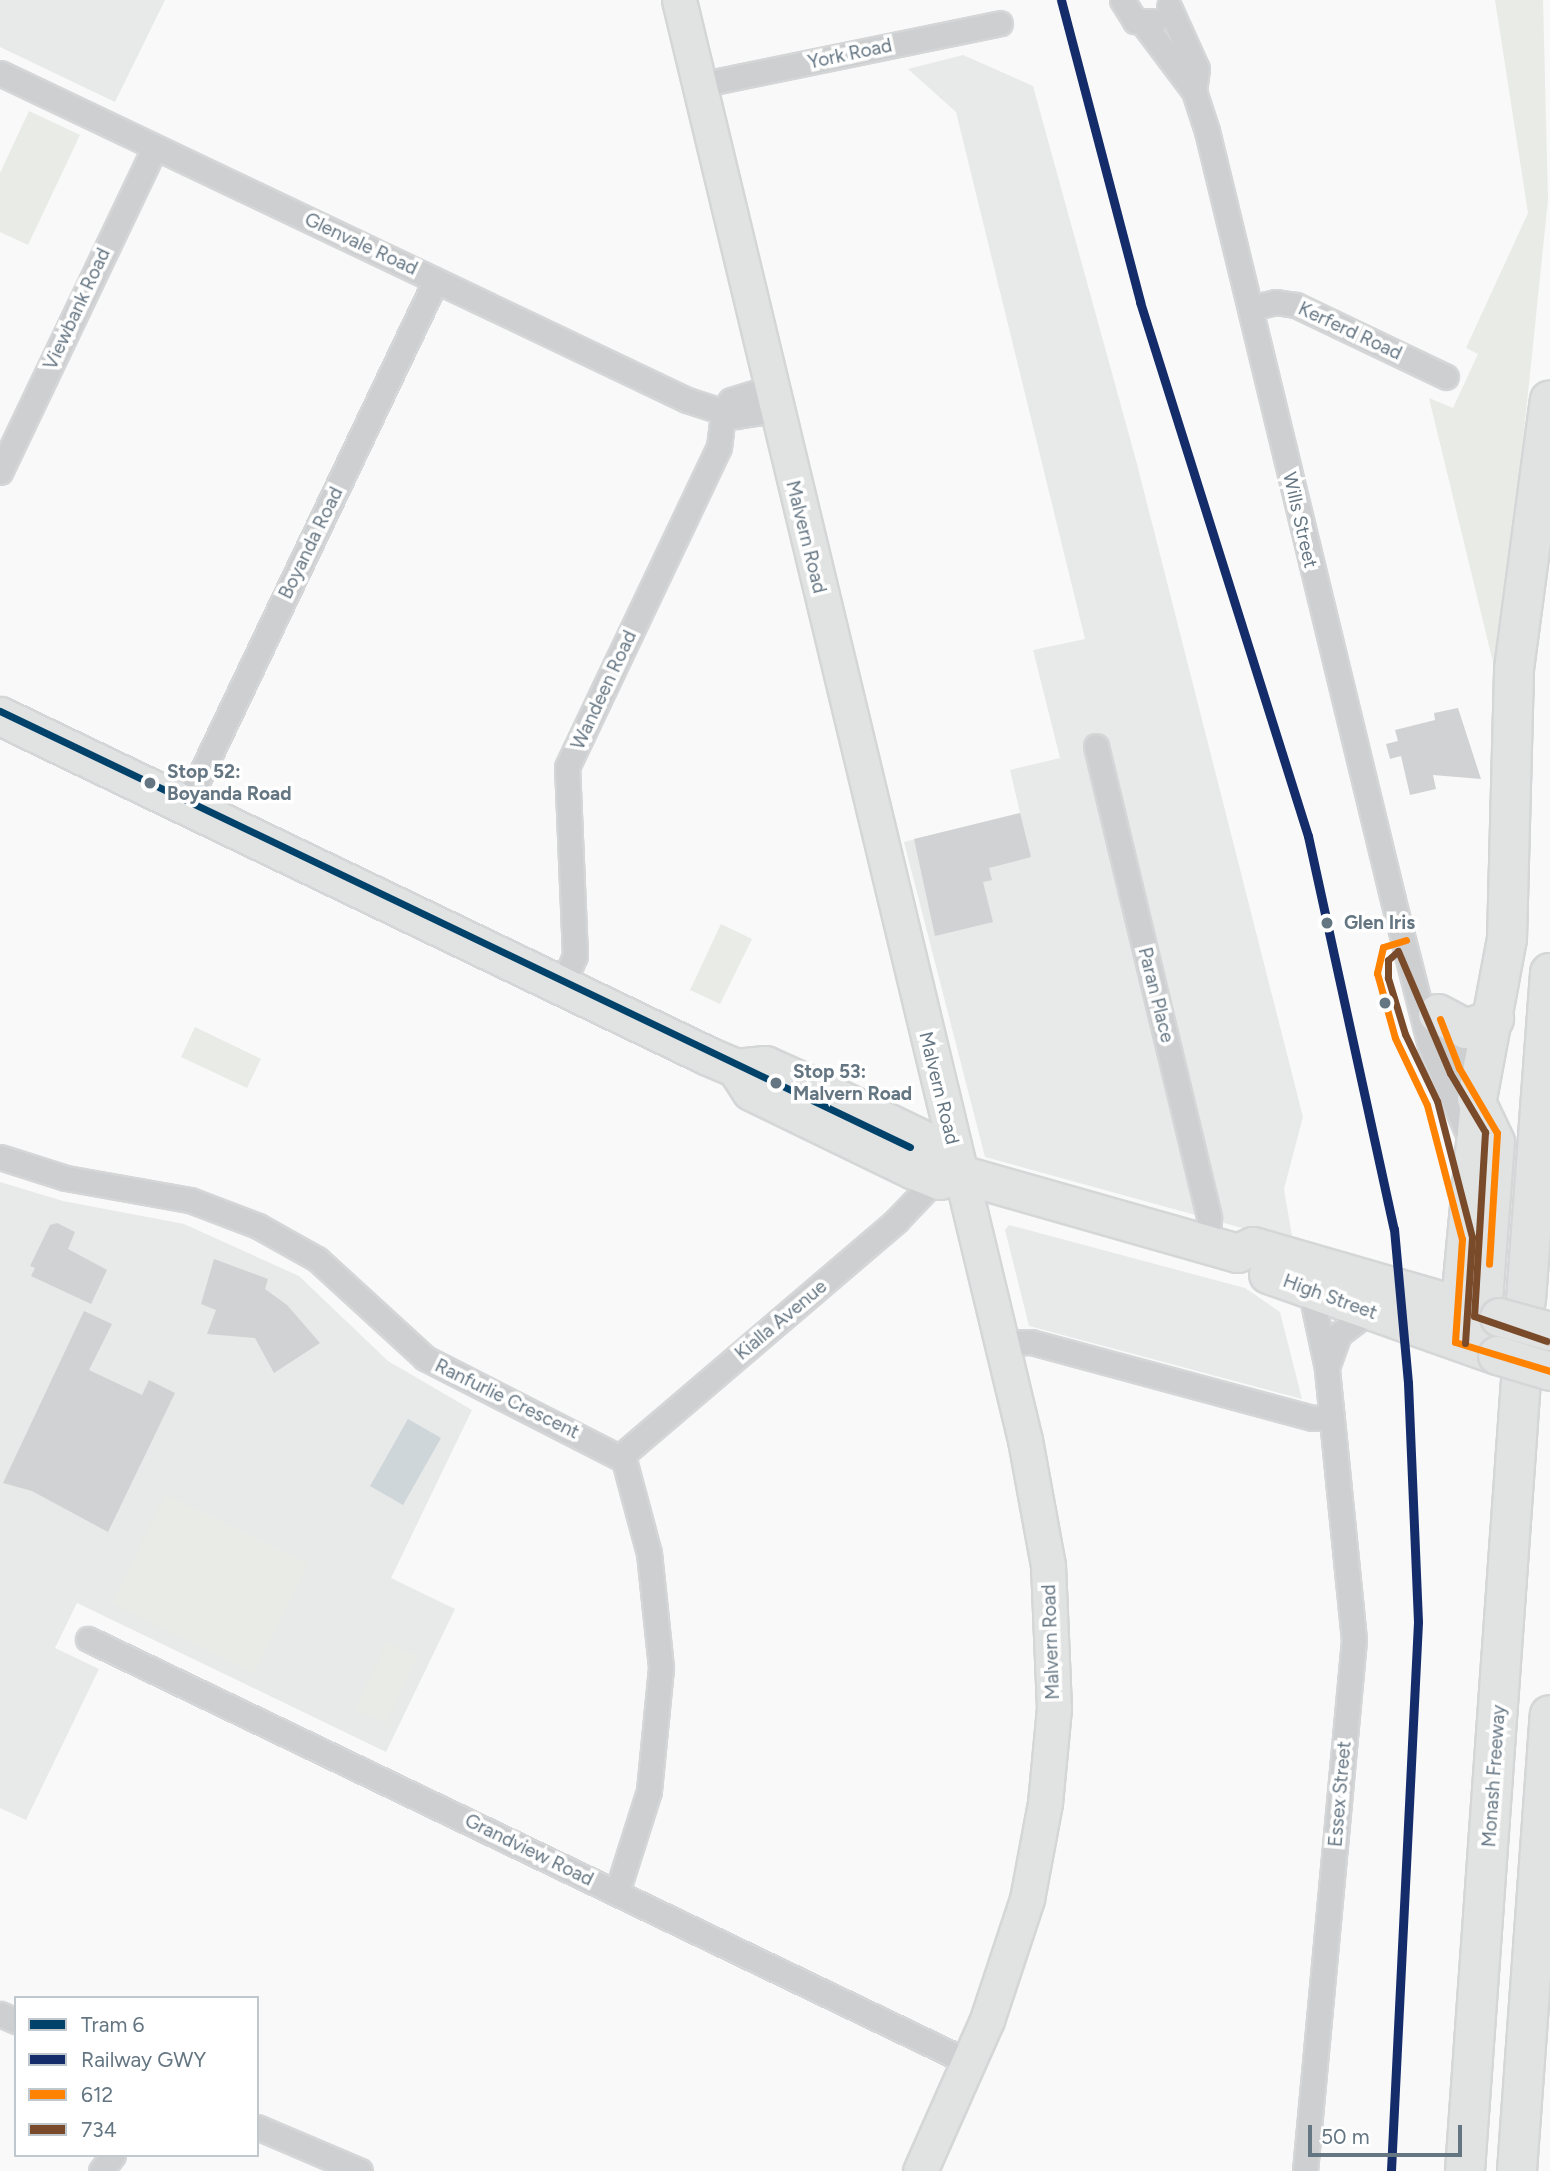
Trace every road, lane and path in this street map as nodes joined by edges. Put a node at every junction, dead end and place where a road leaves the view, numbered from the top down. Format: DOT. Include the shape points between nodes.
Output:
graph roads {
  1 [pos="679,0"];
  2 [pos="1122,0"];
  3 [pos="1170,2"];
  4 [pos="1000,23"];
  5 [pos="1143,23"];
  6 [pos="0,73"];
  7 [pos="699,85"];
  8 [pos="1194,91"];
  9 [pos="155,146"];
  10 [pos="436,280"];
  11 [pos="1250,308"];
  12 [pos="1446,377"];
  13 [pos="773,399"];
  14 [pos="1550,400"];
  15 [pos="724,409"];
  16 [pos="0,472"];
  17 [pos="0,716"];
  18 [pos="1096,746"];
  19 [pos="186,805"];
  20 [pos="1408,948"];
  21 [pos="1550,973"];
  22 [pos="562,986"];
  23 [pos="1438,1014"];
  24 [pos="1494,1020"];
  25 [pos="1477,1099"];
  26 [pos="1470,1142"];
  27 [pos="0,1157"];
  28 [pos="948,1177"];
  29 [pos="1222,1249"];
  30 [pos="1310,1288"];
  31 [pos="1491,1309"];
  32 [pos="1369,1311"];
  33 [pos="1550,1332"];
  34 [pos="1002,1343"];
  35 [pos="1499,1359"];
  36 [pos="1327,1368"];
  37 [pos="1332,1417"];
  38 [pos="621,1456"];
  39 [pos="88,1639"];
  40 [pos="1550,1715"];
  41 [pos="617,1892"];
  42 [pos="970,2063"];
  43 [pos="259,2128"];
  44 [pos="360,2171"];
  45 [pos="920,2171"];
  46 [pos="1305,2171"];
  47 [pos="1465,2171"];
  48 [pos="1517,2171"];
  1 -- 7 [label="main road, Malvern Road"];
  2 -- 5 [label="street, Wills Street" via="1129,16"];
  3 -- 5 [label="street" via="1159,20"];
  3 -- 8 [label="street, Wills Street" via="1197,69"];
  4 -- 7 [label="street, York Road"];
  5 -- 8 [label="street, Wills Street"];
  6 -- 9 [label="street, Glenvale Road"];
  7 -- 13 [label="main road, Malvern Road"];
  8 -- 11 [label="street, Wills Street"];
  9 -- 10 [label="street, Glenvale Road"];
  9 -- 16 [label="street, Viewbank Road"];
  10 -- 15 [label="street, Glenvale Road" via="687,400"];
  10 -- 19 [label="street, Boyanda Road"];
  11 -- 12 [label="street, Kerferd Road" via="1276,302 1296,305"];
  11 -- 20 [label="street, Wills Street"];
  13 -- 15 [label="street" via="732,400"];
  13 -- 28 [label="main road, Malvern Road"];
  14 -- 24 [label="highway" via="1515,657 1507,939"];
  15 -- 22 [label="street, Wandeen Road" via="719,447 568,767 575,956"];
  17 -- 19 [label="main road, High Street"];
  18 -- 29 [label="street, Paran Place" via="1211,1223"];
  19 -- 22 [label="main road, High Street"];
  20 -- 23 [label="street, Wills Street"];
  20 -- 26 [label="street, Wills Street" via="1430,1045"];
  21 -- 31 [label="highway"];
  22 -- 28 [label="main road, High Street" via="736,1068 765,1065 930,1143"];
  23 -- 24 [label="highway" via="1466,1029"];
  23 -- 25 [label="street, Wills Street"];
  24 -- 25 [label="highway"];
  25 -- 26 [label="main road, Wills Street"];
  25 -- 31 [label="main road, Wills Street" via="1497,1142"];
  26 -- 31 [label="main road, Wills Street"];
  27 -- 38 [label="street, Ranfurlie Crescent" via="66,1178 190,1200 258,1226 317,1259 435,1364"];
  28 -- 29 [label="main road, High Street"];
  28 -- 34 [label="main road, Malvern Road"];
  28 -- 38 [label="street, Kialla Avenue"];
  29 -- 30 [label="main road, High Street" via="1249,1269"];
  29 -- 31 [label="main road, High Street" via="1253,1247"];
  30 -- 32 [label="main road, High Street"];
  30 -- 36 [label="street, Essex Street"];
  31 -- 33 [label="main road, High Street, bridge"];
  31 -- 35 [label="main road, Wills Street"];
  32 -- 35 [label="main road, High Street"];
  32 -- 36 [label="street, Essex Street" via="1339,1334"];
  34 -- 37 [label="street" via="1031,1342 1311,1419"];
  34 -- 42 [label="main road, Malvern Road" via="1048,1565 1054,1708 1045,1803 1027,1899"];
  35 -- 47 [label="highway, Monash Freeway"];
  36 -- 37 [label="street, Essex Street"];
  37 -- 46 [label="street, Essex Street" via="1354,1640"];
  38 -- 41 [label="street" via="649,1553 661,1668 649,1791"];
  39 -- 41 [label="street, Grandview Road"];
  40 -- 48 [label="highway"];
  41 -- 42 [label="street, Grandview Road"];
  42 -- 45 [label="main road, Malvern Road"];
  43 -- 44 [label="street"];
}
